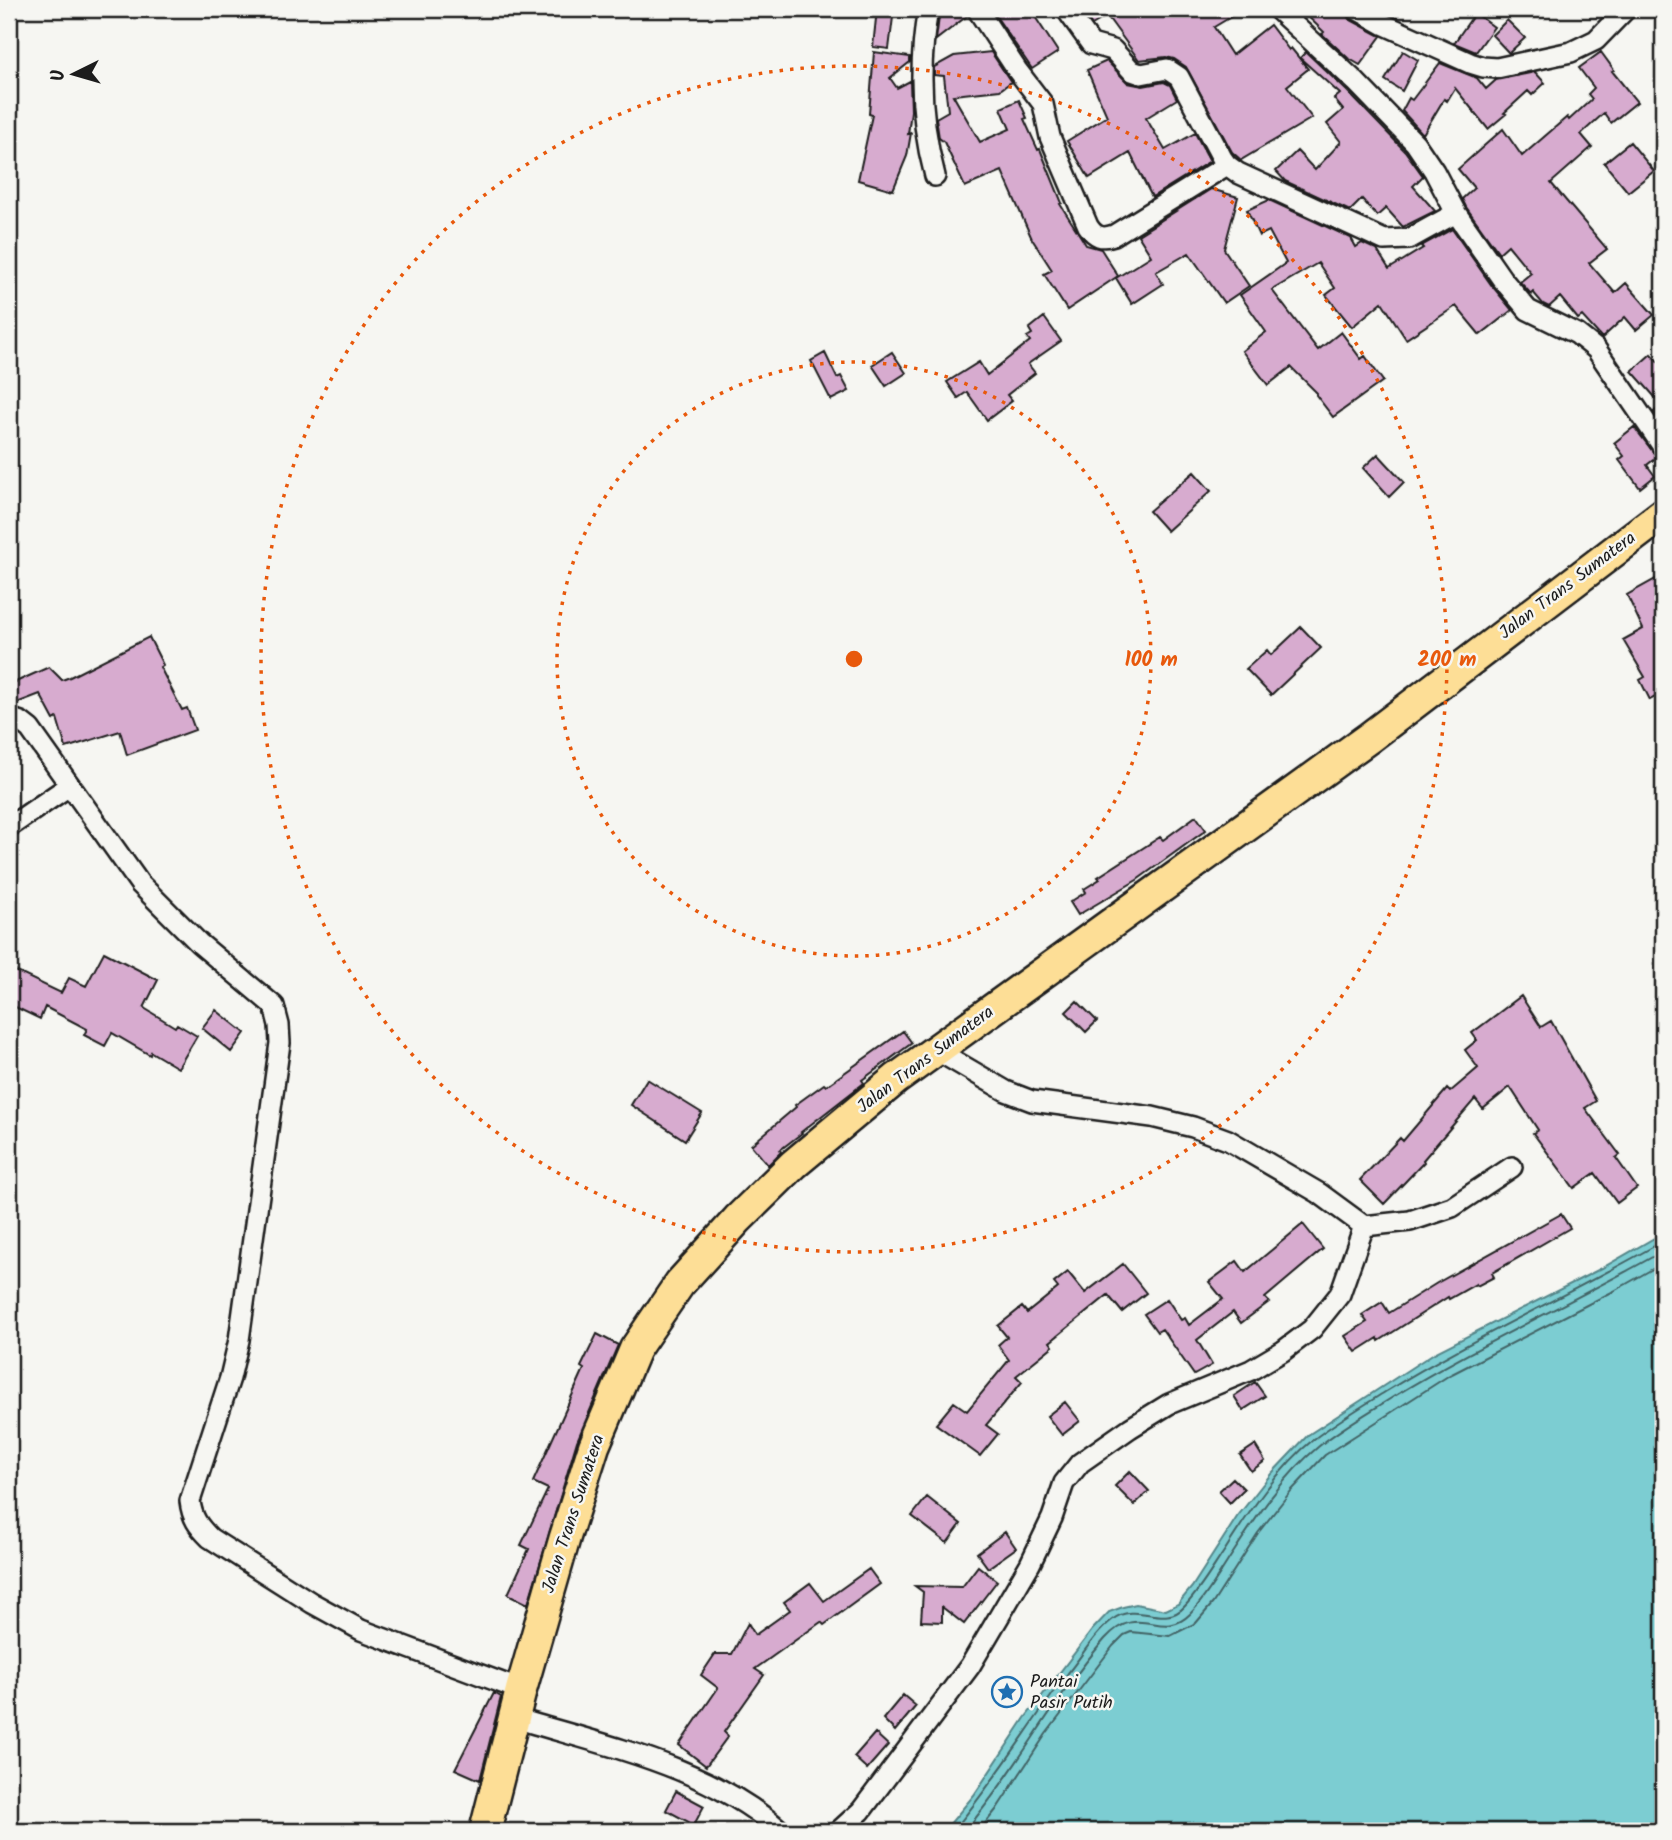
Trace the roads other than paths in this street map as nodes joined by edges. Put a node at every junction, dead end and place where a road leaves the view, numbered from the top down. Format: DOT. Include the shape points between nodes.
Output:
graph roads {
  1 [pos="928,9"];
  2 [pos="977,9"];
  3 [pos="1066,9"];
  4 [pos="1277,9"];
  5 [pos="1356,9"];
  6 [pos="1626,9"];
  7 [pos="1227,165"];
  8 [pos="934,176"];
  9 [pos="1456,213"];
  10 [pos="1663,447"];
  11 [pos="1663,514"];
  12 [pos="9,718"];
  13 [pos="69,786"];
  14 [pos="9,827"];
  15 [pos="936,1050"];
  16 [pos="1512,1167"];
  17 [pos="1364,1226"];
  18 [pos="518,1704"];
  19 [pos="485,1831"];
  20 [pos="781,1831"];
  21 [pos="839,1831"];
  1 -- 8 [label="street" via="920,65 921,97"];
  2 -- 7 [label="street" via="1043,104 1056,153 1094,235 1114,235"];
  3 -- 7 [label="street" via="1091,44 1113,50 1135,73 1167,69 1179,77"];
  4 -- 9 [label="street" via="1415,143"];
  5 -- 6 [label="street" via="1450,55 1497,68 1583,47"];
  7 -- 9 [label="street" via="1384,240 1409,239"];
  9 -- 10 [label="street" via="1528,310 1577,334 1596,349"];
  11 -- 15 [label="highway, Jalan Trans Sumatera" via="1370,737"];
  12 -- 13 [label="street" via="30,729"];
  13 -- 14 [label="street"];
  13 -- 18 [label="street" via="140,884 199,943 274,1006 279,1025 239,1340 190,1501 191,1515 210,1538 337,1618"];
  15 -- 17 [label="street" via="1032,1101 1152,1117 1228,1140 1319,1193"];
  15 -- 18 [label="highway, Jalan Trans Sumatera" via="794,1164 738,1219 680,1283 635,1349 594,1446"];
  16 -- 17 [label="street" via="1452,1207 1410,1221"];
  17 -- 21 [label="street" via="1340,1294 1312,1329 1251,1370 1170,1404 1080,1463 1064,1483 1030,1564 970,1666 861,1811"];
  18 -- 19 [label="highway, Jalan Trans Sumatera"];
  18 -- 20 [label="street" via="667,1764 746,1804"];
}
